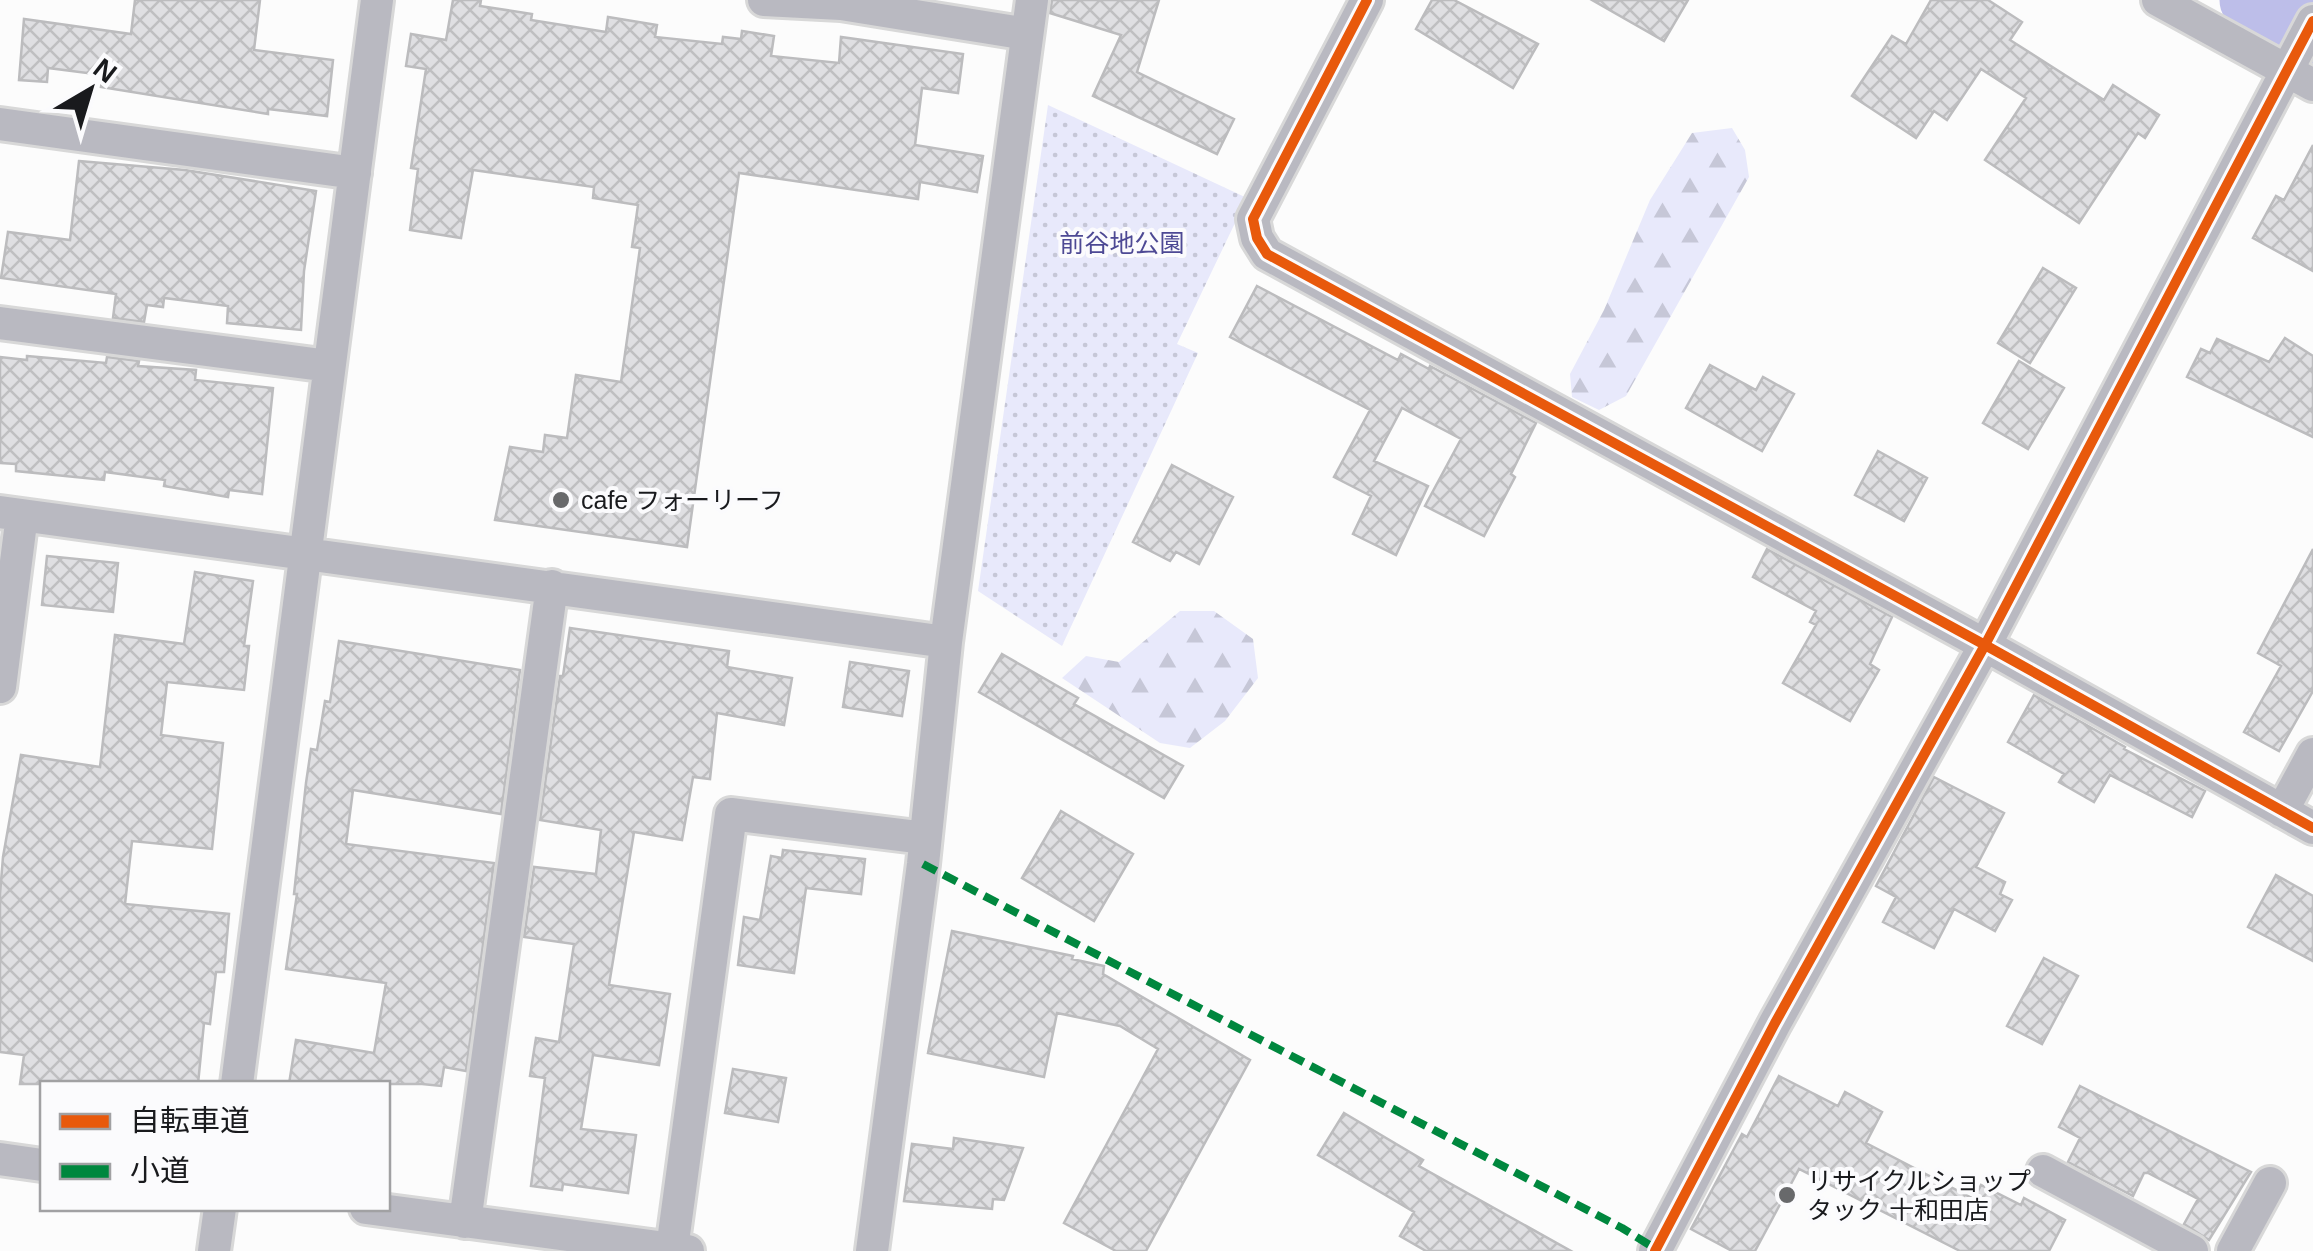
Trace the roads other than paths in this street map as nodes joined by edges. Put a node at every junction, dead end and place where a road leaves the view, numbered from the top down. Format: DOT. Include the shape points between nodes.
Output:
graph roads {
  1 [pos="377,0"];
  2 [pos="764,0"];
  3 [pos="1032,0"];
  4 [pos="1366,0"];
  5 [pos="2158,0"];
  6 [pos="2313,21"];
  7 [pos="1027,34"];
  8 [pos="2299,72"];
  9 [pos="0,124"];
  10 [pos="355,173"];
  11 [pos="0,323"];
  12 [pos="329,366"];
  13 [pos="11,514"];
  14 [pos="308,553"];
  15 [pos="552,586"];
  16 [pos="946,642"];
  17 [pos="1985,645"];
  18 [pos="0,688"];
  19 [pos="2313,754"];
  20 [pos="2282,811"];
  21 [pos="2313,828"];
  22 [pos="925,838"];
  23 [pos="237,1081"];
  24 [pos="0,1159"];
  25 [pos="40,1164"];
  26 [pos="2043,1171"];
  27 [pos="2270,1184"];
  28 [pos="220,1211"];
  29 [pos="387,1211"];
  30 [pos="465,1222"];
  31 [pos="680,1250"];
  32 [pos="214,1251"];
  33 [pos="872,1251"];
  34 [pos="1655,1251"];
  35 [pos="2192,1251"];
  36 [pos="2233,1251"];
  1 -- 10 [label="street"];
  2 -- 7 [label="street" via="841,4"];
  3 -- 7 [label="street"];
  4 -- 17 [label="street" via="1253,219 1267,254"];
  5 -- 8 [label="street"];
  6 -- 8 [label="street"];
  7 -- 16 [label="street"];
  8 -- 17 [label="street"];
  9 -- 10 [label="street"];
  10 -- 12 [label="street"];
  11 -- 12 [label="street"];
  12 -- 14 [label="street"];
  13 -- 14 [label="street"];
  13 -- 18 [label="street"];
  14 -- 15 [label="street"];
  14 -- 23 [label="street"];
  15 -- 16 [label="street"];
  15 -- 30 [label="street"];
  16 -- 22 [label="street"];
  17 -- 20 [label="street"];
  17 -- 34 [label="street"];
  19 -- 20 [label="street"];
  20 -- 21 [label="street"];
  22 -- 31 [label="street" via="731,814"];
  22 -- 33 [label="street"];
  24 -- 25 [label="street"];
  26 -- 35 [label="street"];
  27 -- 36 [label="street"];
  28 -- 32 [label="street"];
  29 -- 30 [label="street"];
  30 -- 31 [label="street"];
}
